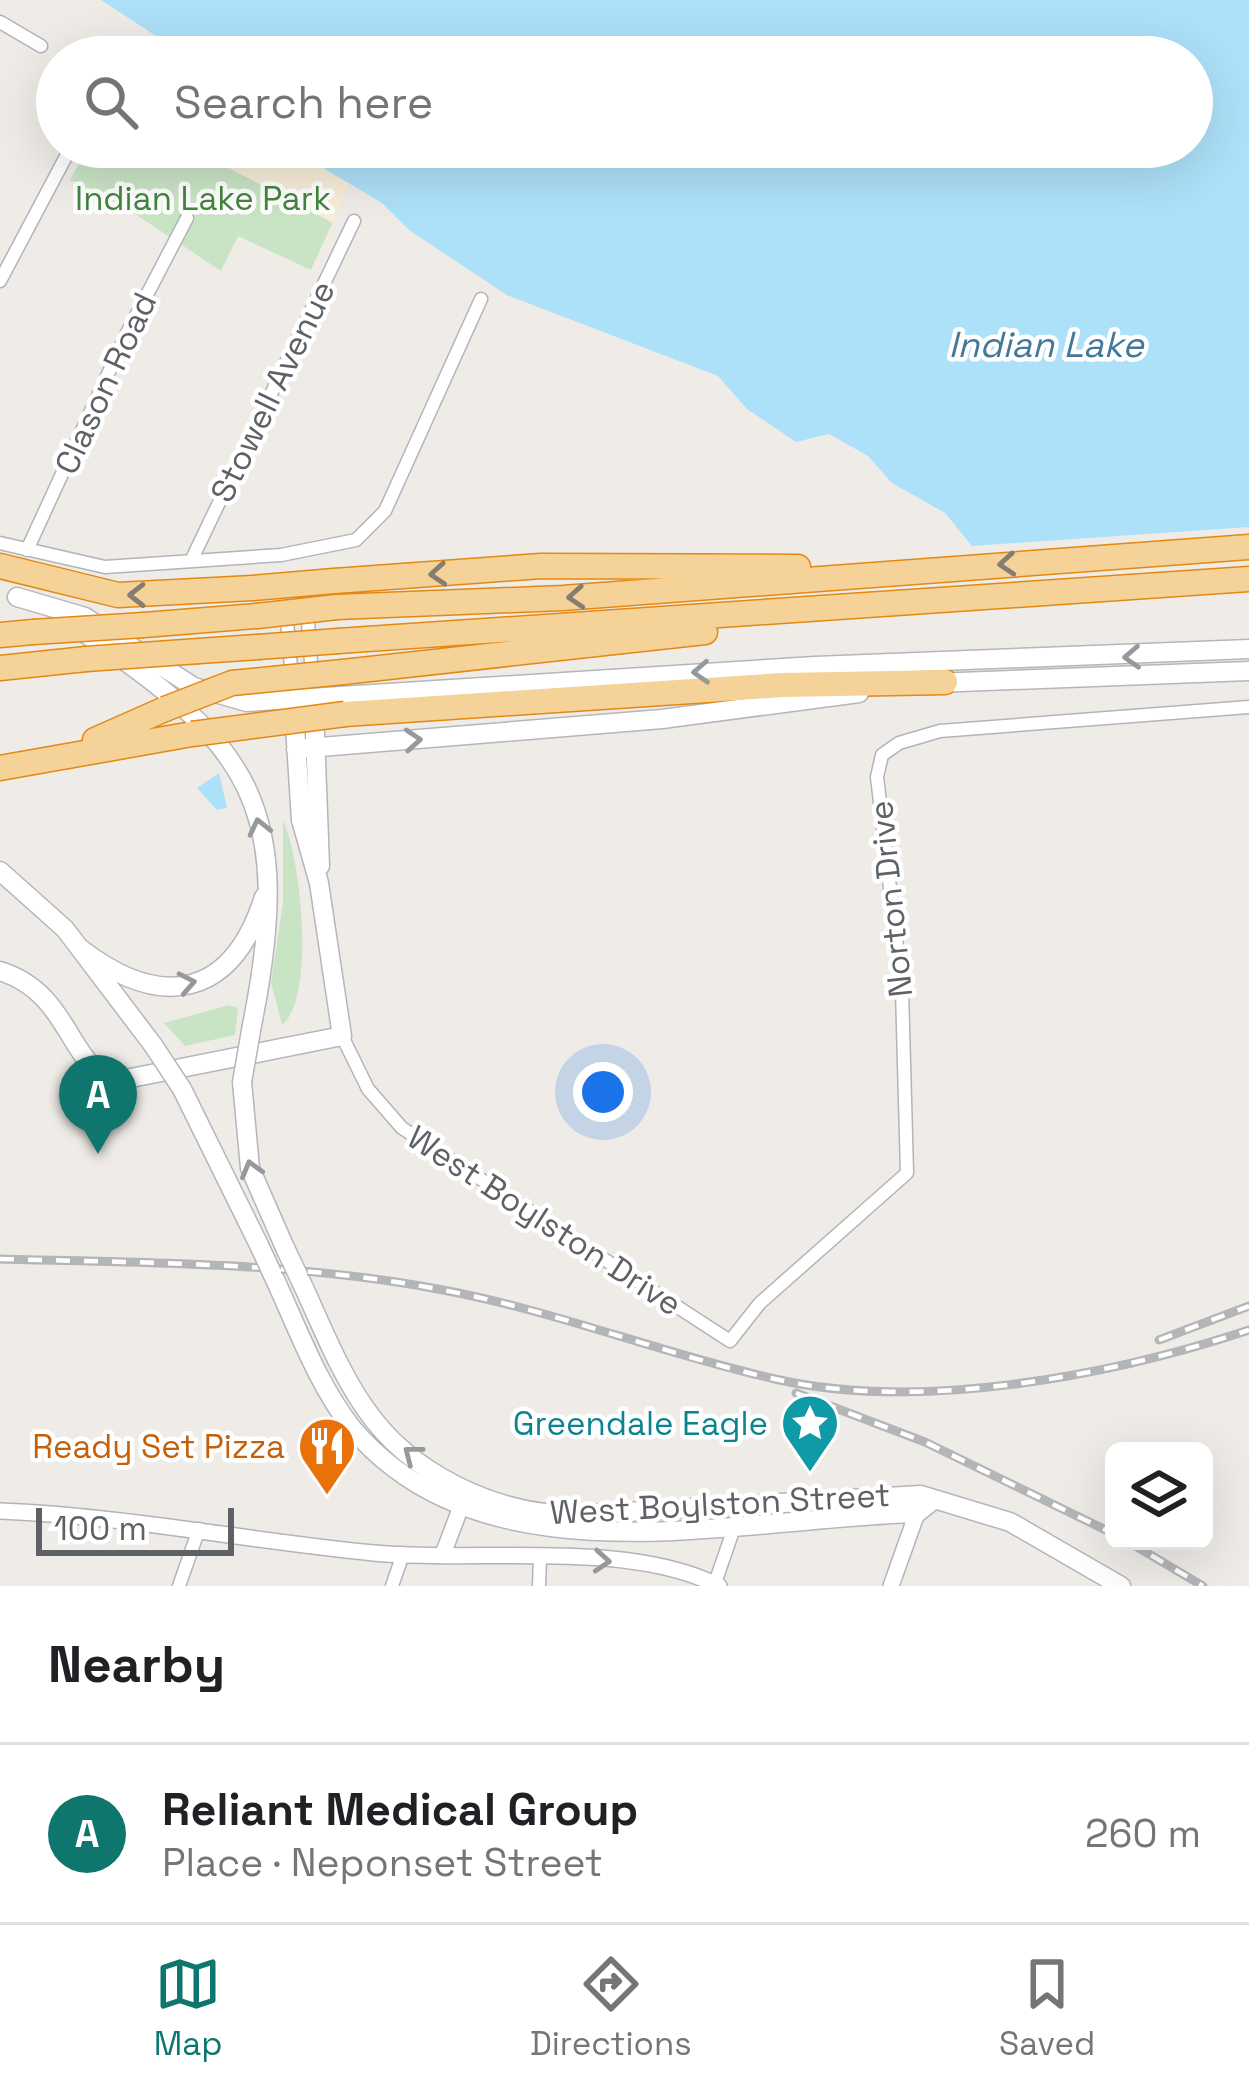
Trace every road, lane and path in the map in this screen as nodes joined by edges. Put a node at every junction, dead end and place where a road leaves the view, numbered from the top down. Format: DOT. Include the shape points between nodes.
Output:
graph roads {
  1 [pos="0,22"];
  2 [pos="36,43"];
  3 [pos="60,168"];
  4 [pos="187,218"];
  5 [pos="354,220"];
  6 [pos="0,281"];
  7 [pos="481,299"];
  8 [pos="0,543"];
  9 [pos="1249,547"];
  10 [pos="26,550"];
  11 [pos="303,553"];
  12 [pos="281,555"];
  13 [pos="190,561"];
  14 [pos="0,566"];
  15 [pos="891,572"];
  16 [pos="1249,579"];
  17 [pos="9,594"];
  18 [pos="901,602"];
  19 [pos="0,635"];
  20 [pos="1249,649"];
  21 [pos="0,668"];
  22 [pos="1249,671"];
  23 [pos="945,682"];
  24 [pos="303,696"];
  25 [pos="1249,707"];
  26 [pos="306,748"];
  27 [pos="0,768"];
  28 [pos="0,871"];
  29 [pos="270,880"];
  30 [pos="81,949"];
  31 [pos="0,971"];
  32 [pos="342,1036"];
  33 [pos="730,1341"];
  34 [pos="467,1492"];
  35 [pos="735,1505"];
  36 [pos="924,1508"];
  37 [pos="0,1511"];
  38 [pos="457,1511"];
  39 [pos="735,1526"];
  40 [pos="199,1529"];
  41 [pos="403,1554"];
  42 [pos="443,1554"];
  43 [pos="540,1557"];
  44 [pos="716,1585"];
  45 [pos="178,1586"];
  46 [pos="392,1586"];
  47 [pos="539,1586"];
  48 [pos="891,1586"];
  49 [pos="1121,1586"];
  1 -- 2 [label="street"];
  3 -- 6 [label="street"];
  4 -- 10 [label="street, Clason Road"];
  5 -- 13 [label="street, Stowell Avenue"];
  7 -- 11 [label="street" via="381,517 356,540"];
  8 -- 10 [label="street"];
  9 -- 15 [label="highway, one-way"];
  10 -- 13 [label="street" via="105,567"];
  11 -- 12 [label="street"];
  11 -- 24 [label="street, West Boylston Drive"];
  12 -- 13 [label="street"];
  12 -- 24 [label="street, West Boylston Drive"];
  15 -- 14 [label="highway, one-way, bridge" via="541,566 118,595"];
  15 -- 19 [label="highway, one-way, bridge"];
  16 -- 18 [label="highway"];
  17 -- 24 [label="main road" via="85,617 206,693 247,702"];
  29 -- 17 [label="main road, West Boylston Street, one-way" via="246,786 208,728 111,651"];
  18 -- 21 [label="highway, bridge"];
  18 -- 27 [label="highway, bridge" via="506,657 232,683 104,737"];
  20 -- 24 [label="main road, one-way"];
  22 -- 23 [label="main road"];
  26 -- 23 [label="main road, one-way" via="662,719"];
  23 -- 27 [label="highway, bridge" via="345,714"];
  24 -- 26 [label="main road, West Boylston Drive"];
  25 -- 33 [label="street, Norton Drive" via="946,730 882,755 877,777 902,990 907,1173 760,1303"];
  26 -- 32 [label="main road, West Boylston Drive" via="302,820 320,883"];
  28 -- 30 [label="main road"];
  30 -- 29 [label="main road, one-way" via="141,983 200,982 238,955"];
  34 -- 29 [label="main road, West Boylston Street, one-way, bridge" via="374,1420 250,1168 242,1082"];
  30 -- 38 [label="main road, West Boylston Street, bridge" via="182,1089 353,1430"];
  31 -- 32 [label="main road" via="45,994 93,1069 116,1082"];
  32 -- 33 [label="street, West Boylston Drive" via="368,1089 402,1128"];
  34 -- 35 [label="main road, West Boylston Street" via="565,1515"];
  34 -- 38 [label="street"];
  35 -- 36 [label="main road, West Boylston Street" via="892,1494 921,1495"];
  35 -- 39 [label="street"];
  36 -- 39 [label="main road, West Boylston Street"];
  36 -- 48 [label="street"];
  36 -- 49 [label="main road, West Boylston Street" via="994,1515"];
  37 -- 40 [label="street"];
  38 -- 39 [label="main road, West Boylston Street" via="570,1535"];
  38 -- 42 [label="street"];
  39 -- 44 [label="street"];
  40 -- 41 [label="street"];
  40 -- 45 [label="street"];
  41 -- 42 [label="street"];
  41 -- 46 [label="street"];
  42 -- 43 [label="street"];
  43 -- 44 [label="street, one-way" via="657,1565"];
  43 -- 47 [label="street"];
}
